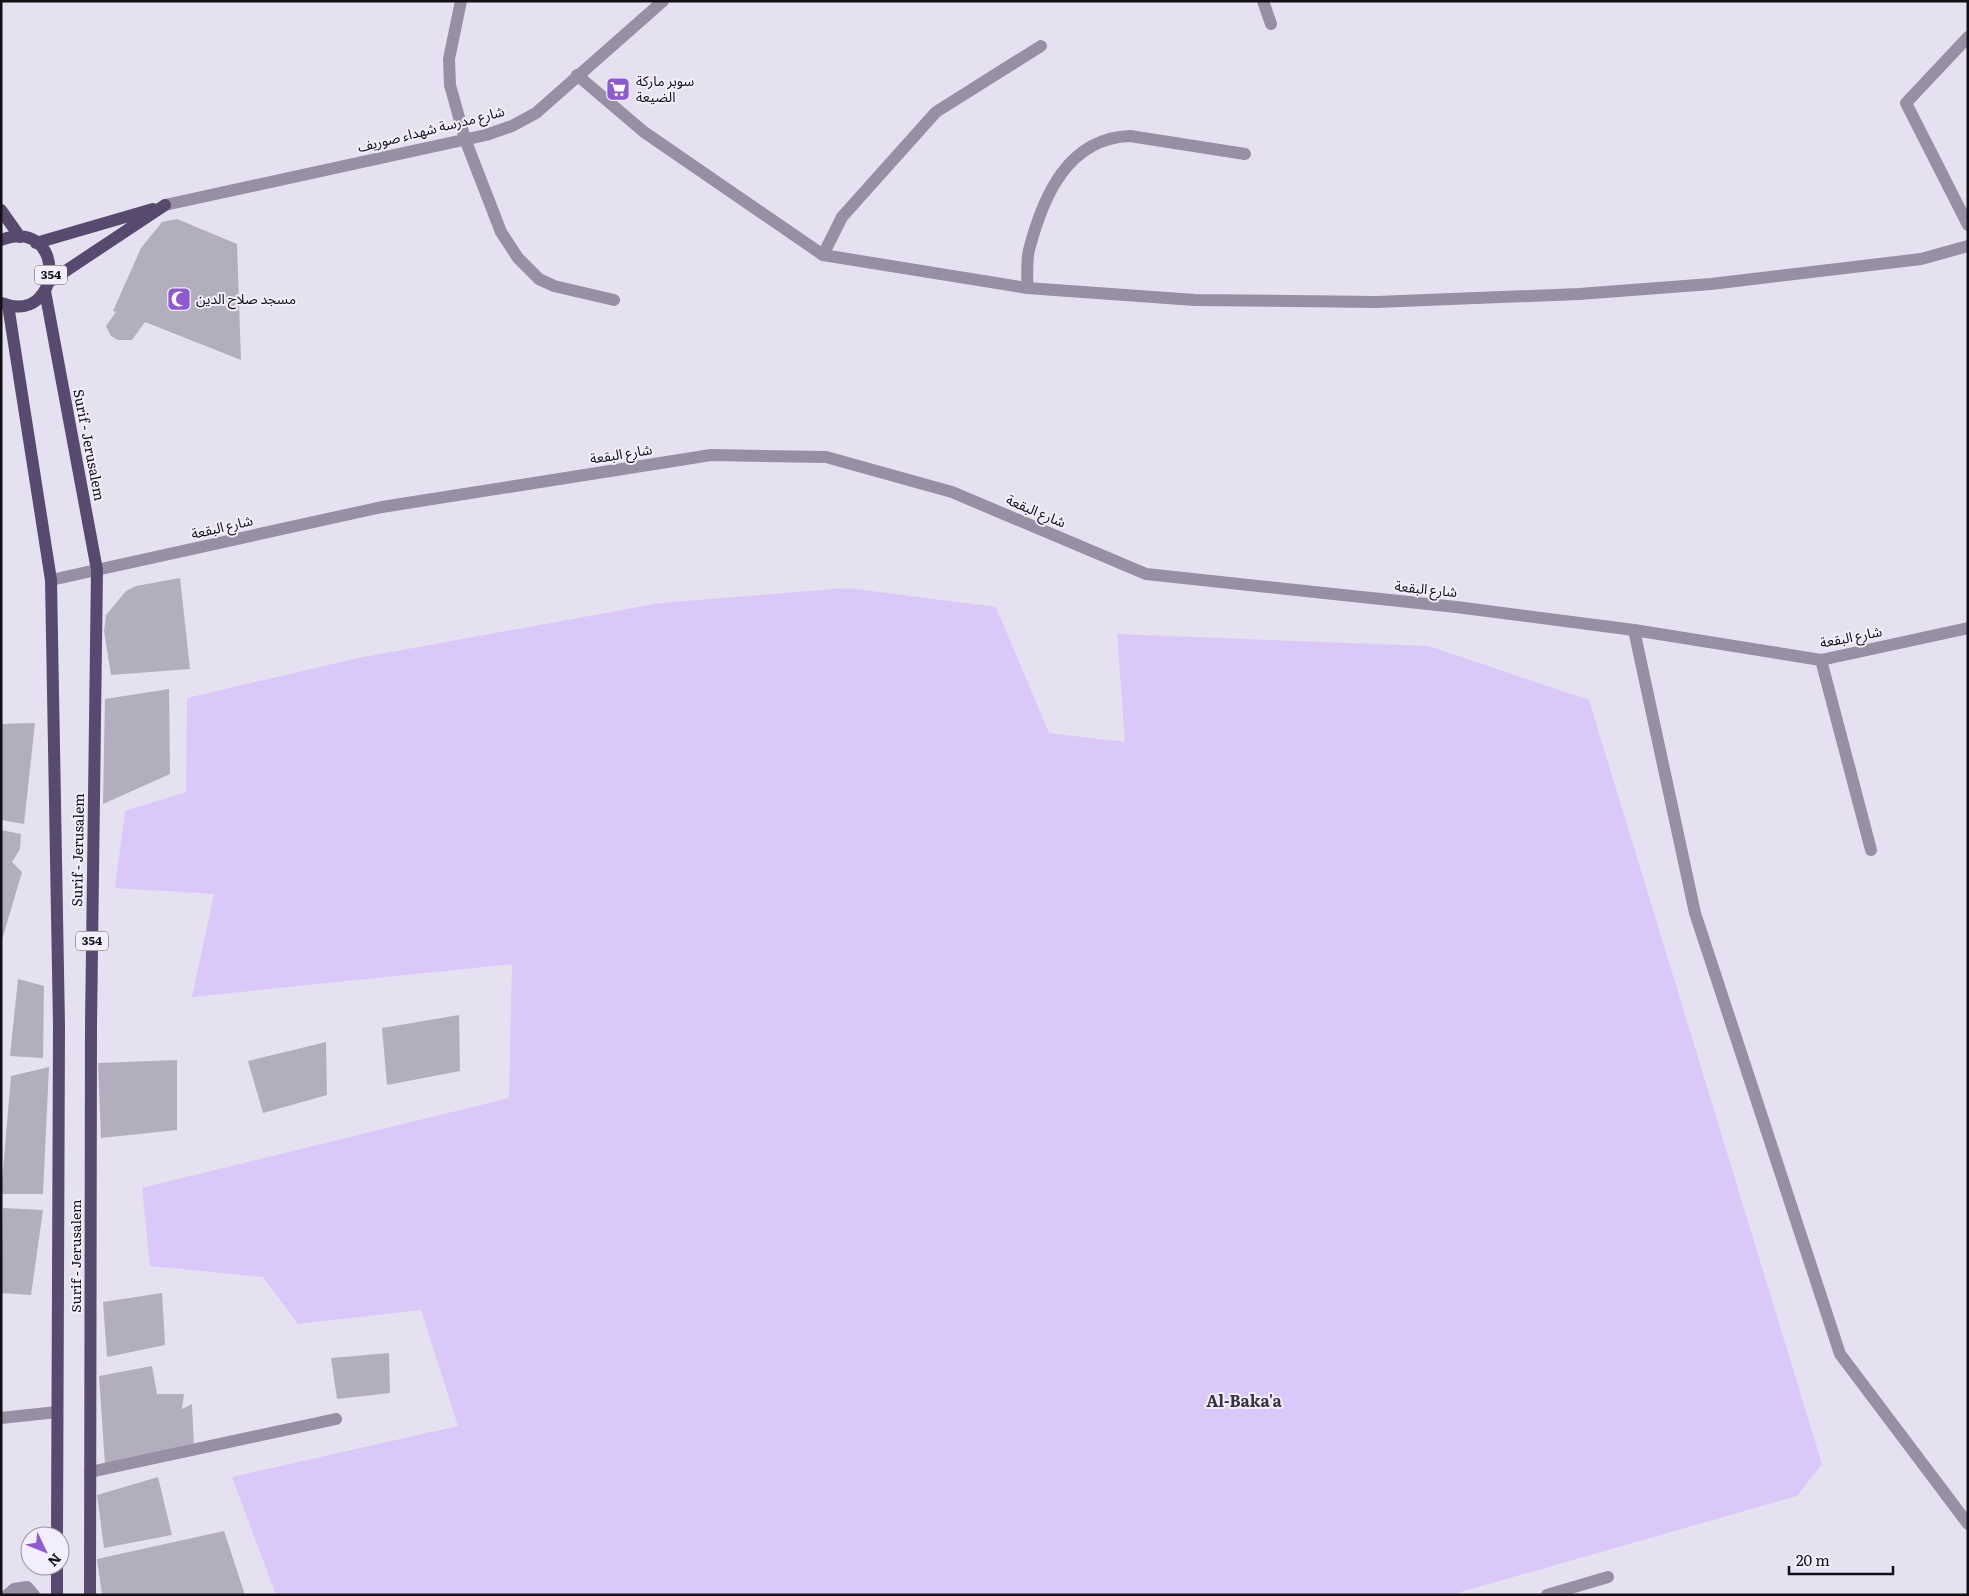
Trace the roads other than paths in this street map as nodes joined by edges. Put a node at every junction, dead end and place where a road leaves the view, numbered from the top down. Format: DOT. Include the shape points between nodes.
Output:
graph roads {
  1 [pos="461,1"];
  2 [pos="663,1"];
  3 [pos="1263,1"];
  4 [pos="1270,24"];
  5 [pos="1968,37"];
  6 [pos="1041,46"];
  7 [pos="577,75"];
  8 [pos="465,139"];
  9 [pos="1245,154"];
  10 [pos="165,205"];
  11 [pos="1,210"];
  12 [pos="1968,225"];
  13 [pos="20,236"];
  14 [pos="1,240"];
  15 [pos="36,243"];
  16 [pos="1968,246"];
  17 [pos="823,255"];
  18 [pos="47,287"];
  19 [pos="1027,288"];
  20 [pos="614,300"];
  21 [pos="5,304"];
  22 [pos="97,570"];
  23 [pos="51,580"];
  24 [pos="1968,628"];
  25 [pos="1634,630"];
  26 [pos="1821,660"];
  27 [pos="1871,850"];
  28 [pos="57,1412"];
  29 [pos="1,1418"];
  30 [pos="336,1419"];
  31 [pos="90,1472"];
  32 [pos="1968,1524"];
  33 [pos="57,1526"];
  34 [pos="57,1576"];
  35 [pos="1608,1577"];
  36 [pos="7,1595"];
  37 [pos="34,1595"];
  38 [pos="57,1595"];
  39 [pos="90,1595"];
  40 [pos="1547,1595"];
  1 -- 8 [label="street" via="449,59 450,85"];
  2 -- 7 [label="street, شارع مدرسة شهداء صوريف"];
  3 -- 4 [label="street"];
  5 -- 12 [label="street" via="1906,103"];
  6 -- 17 [label="street" via="936,112 842,217"];
  7 -- 8 [label="street, شارع مدرسة شهداء صوريف" via="536,113 512,126"];
  7 -- 17 [label="street" via="644,132"];
  8 -- 10 [label="street, شارع مدرسة شهداء صوريف"];
  8 -- 20 [label="street" via="501,232 518,258 545,282"];
  9 -- 19 [label="street" via="1130,136 1115,136 1092,144 1066,167 1053,185 1029,251"];
  10 -- 15 [label="main road"];
  10 -- 18 [label="main road"];
  11 -- 13 [label="main road"];
  13 -- 14 [label="main road"];
  13 -- 15 [label="main road"];
  15 -- 18 [label="main road, 354" via="48,256 51,265"];
  16 -- 19 [label="street" via="1921,259 1711,284 1579,294 1338,302 1195,300"];
  17 -- 19 [label="street"];
  18 -- 21 [label="main road, 354" via="28,304"];
  18 -- 22 [label="main road, Surif - Jerusalem / 354"];
  21 -- 23 [label="main road, Surif - Jerusalem / 354"];
  22 -- 23 [label="street, شارع البقعة"];
  22 -- 25 [label="street, شارع البقعة" via="382,506 711,455 826,457 952,492 1146,574"];
  22 -- 31 [label="main road, Surif - Jerusalem / 354"];
  23 -- 28 [label="main road, Surif - Jerusalem / 354" via="59,1026"];
  24 -- 26 [label="street, شارع البقعة"];
  25 -- 26 [label="street, شارع البقعة"];
  25 -- 32 [label="street" via="1694,913 1840,1354"];
  26 -- 27 [label="street"];
  28 -- 29 [label="street"];
  28 -- 33 [label="main road, Surif - Jerusalem / 354"];
  30 -- 31 [label="street"];
  31 -- 39 [label="main road, Surif - Jerusalem / 354"];
  34 -- 38 [label="main road"];
  35 -- 40 [label="street"];
  36 -- 37 [label="street" via="14,1589 26,1587"];
}
